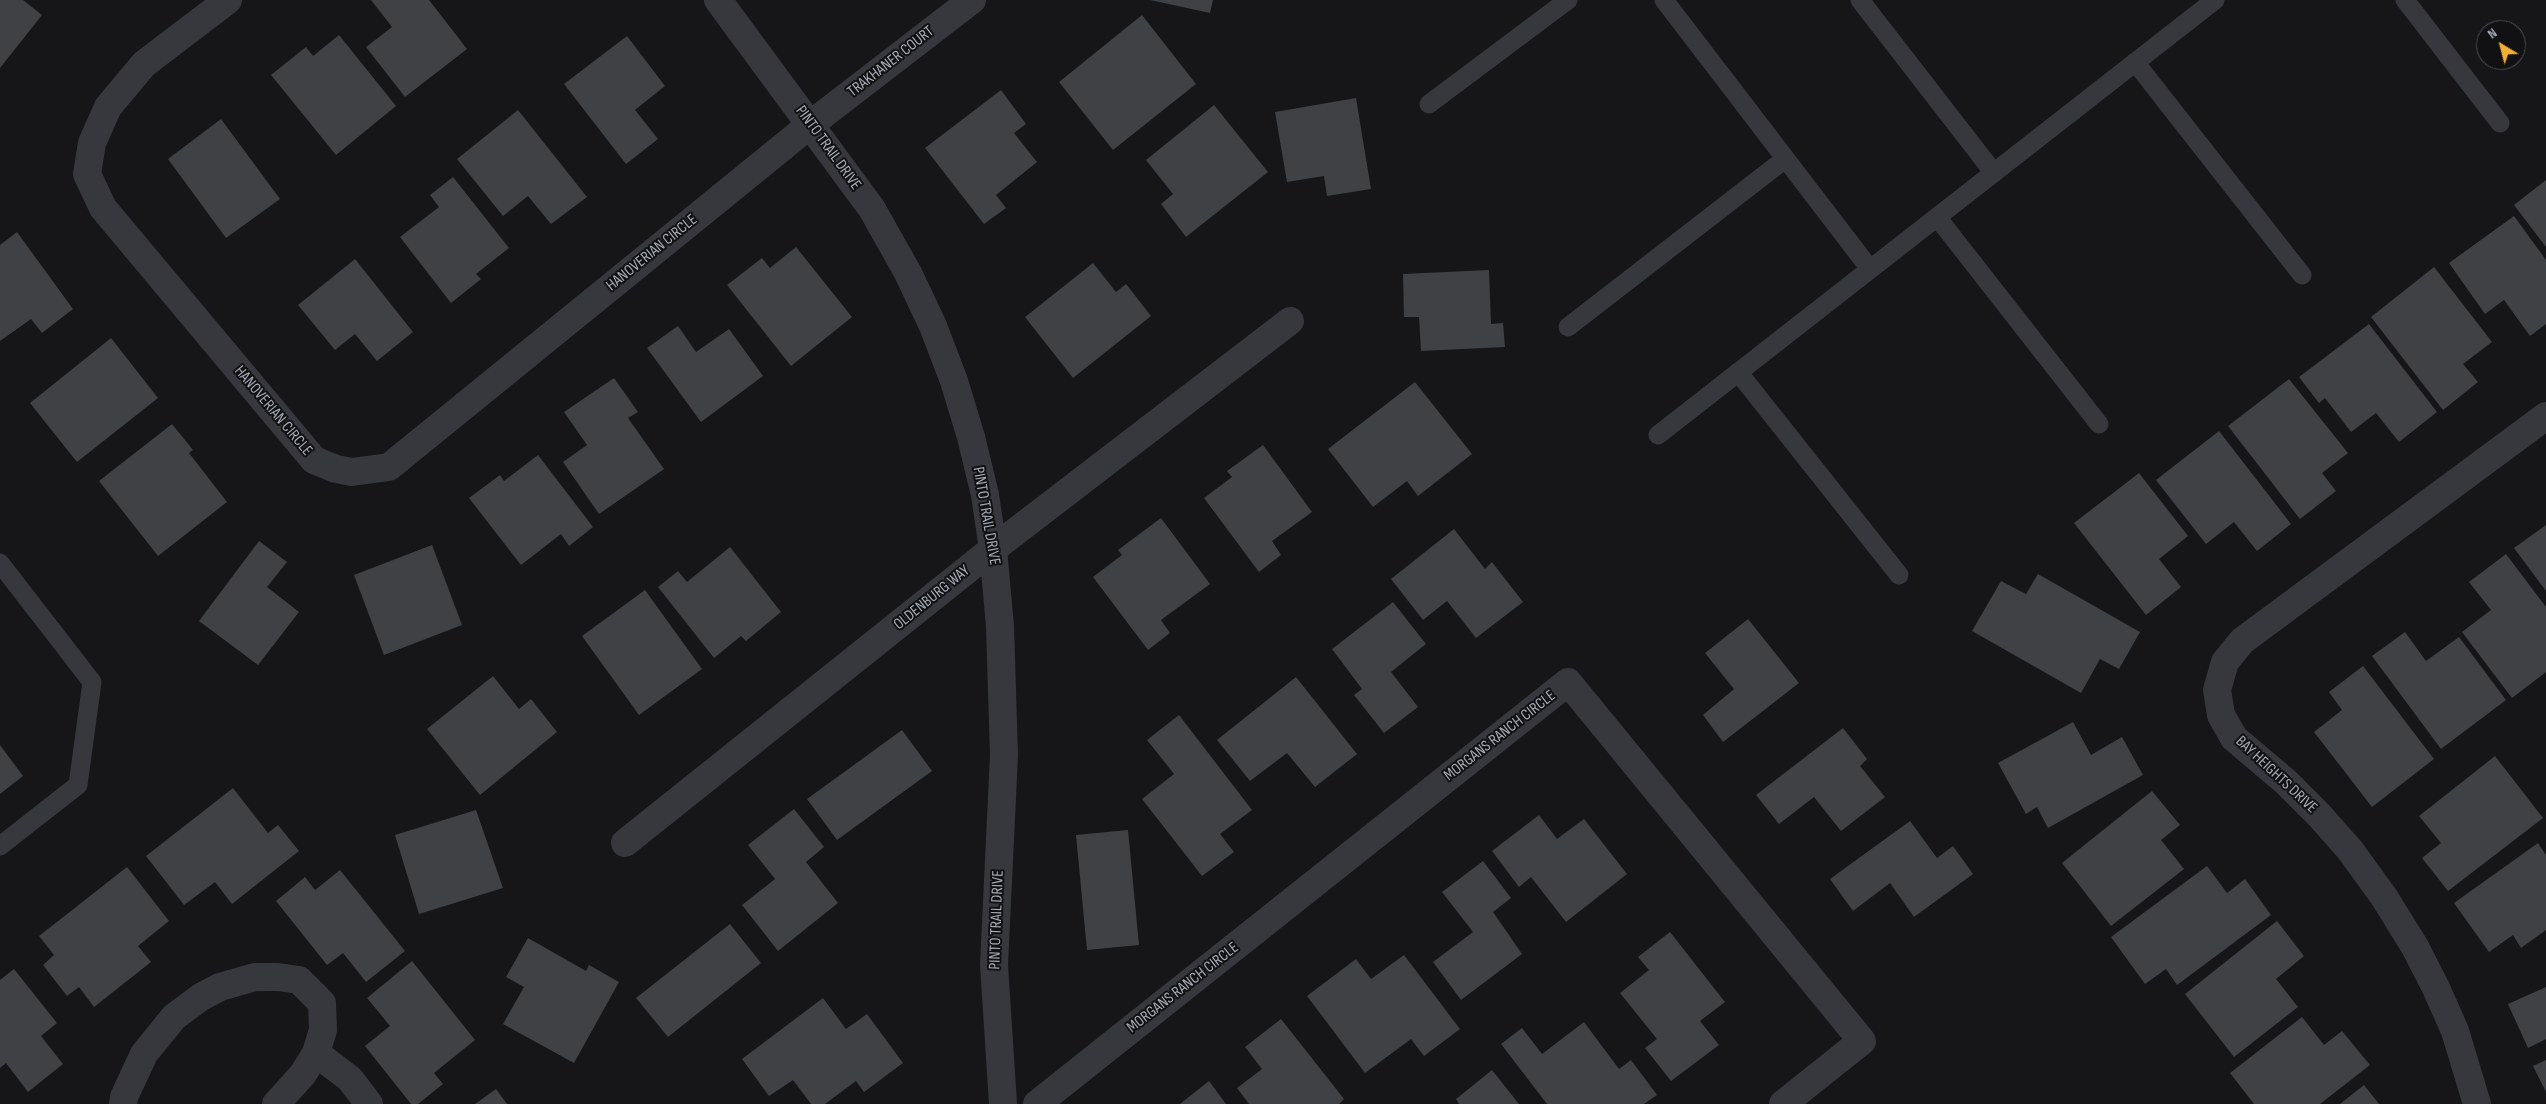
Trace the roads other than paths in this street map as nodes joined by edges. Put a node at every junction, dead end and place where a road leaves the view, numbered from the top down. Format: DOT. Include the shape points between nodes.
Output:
graph roads {
  1 [pos="228,0"];
  2 [pos="718,0"];
  3 [pos="972,0"];
  4 [pos="1568,0"];
  5 [pos="1664,0"];
  6 [pos="1860,0"];
  7 [pos="2215,0"];
  8 [pos="2405,0"];
  9 [pos="2195,6"];
  10 [pos="2135,62"];
  11 [pos="1428,104"];
  12 [pos="2500,122"];
  13 [pos="811,124"];
  14 [pos="1785,158"];
  15 [pos="1994,172"];
  16 [pos="1937,217"];
  17 [pos="1870,269"];
  18 [pos="2302,275"];
  19 [pos="1290,321"];
  20 [pos="1568,327"];
  21 [pos="1738,372"];
  22 [pos="2546,416"];
  23 [pos="2099,424"];
  24 [pos="1658,435"];
  25 [pos="993,549"];
  26 [pos="0,564"];
  27 [pos="1900,575"];
  28 [pos="625,843"];
  29 [pos="0,846"];
  30 [pos="316,1052"];
  31 [pos="123,1104"];
  32 [pos="276,1104"];
  33 [pos="369,1104"];
  34 [pos="1003,1104"];
  35 [pos="1037,1104"];
  36 [pos="1783,1104"];
  37 [pos="2477,1104"];
  1 -- 13 [label="street, HANOVERIAN CIRCLE" via="144,64 108,107 92,143 87,174 103,208 279,419 314,460 336,469 352,472 389,466"];
  2 -- 13 [label="street, PINTO TRAIL DRIVE"];
  3 -- 13 [label="street, TRAKHANER COURT"];
  4 -- 11 [label="lane"];
  5 -- 14 [label="lane"];
  6 -- 15 [label="lane"];
  7 -- 9 [label="lane"];
  8 -- 12 [label="lane"];
  9 -- 10 [label="lane"];
  10 -- 15 [label="lane"];
  10 -- 18 [label="lane"];
  13 -- 25 [label="street, PINTO TRAIL DRIVE" via="872,209 933,326 971,437 985,495"];
  14 -- 17 [label="lane"];
  14 -- 20 [label="lane"];
  15 -- 16 [label="lane"];
  16 -- 17 [label="lane"];
  16 -- 23 [label="lane"];
  17 -- 21 [label="lane"];
  19 -- 25 [label="street, OLDENBURG WAY"];
  21 -- 24 [label="lane"];
  21 -- 27 [label="lane"];
  22 -- 37 [label="street, BAY HEIGHTS DRIVE" via="2242,641 2225,662 2217,690 2221,716 2234,738 2319,815 2350,850 2384,897 2436,988 2455,1031"];
  25 -- 28 [label="street, OLDENBURG WAY"];
  25 -- 34 [label="street, PINTO TRAIL DRIVE" via="1000,626 1004,755 994,965"];
  26 -- 29 [label="lane" via="92,682 78,785"];
  30 -- 31 [label="street" via="323,1030 322,1003 300,980 254,977 201,997 174,1017 158,1035 134,1075"];
  30 -- 32 [label="street" via="303,1074"];
  30 -- 33 [label="street" via="350,1080"];
  35 -- 36 [label="street, MORGANS RANCH CIRCLE" via="1568,682 1862,1041"];
}
